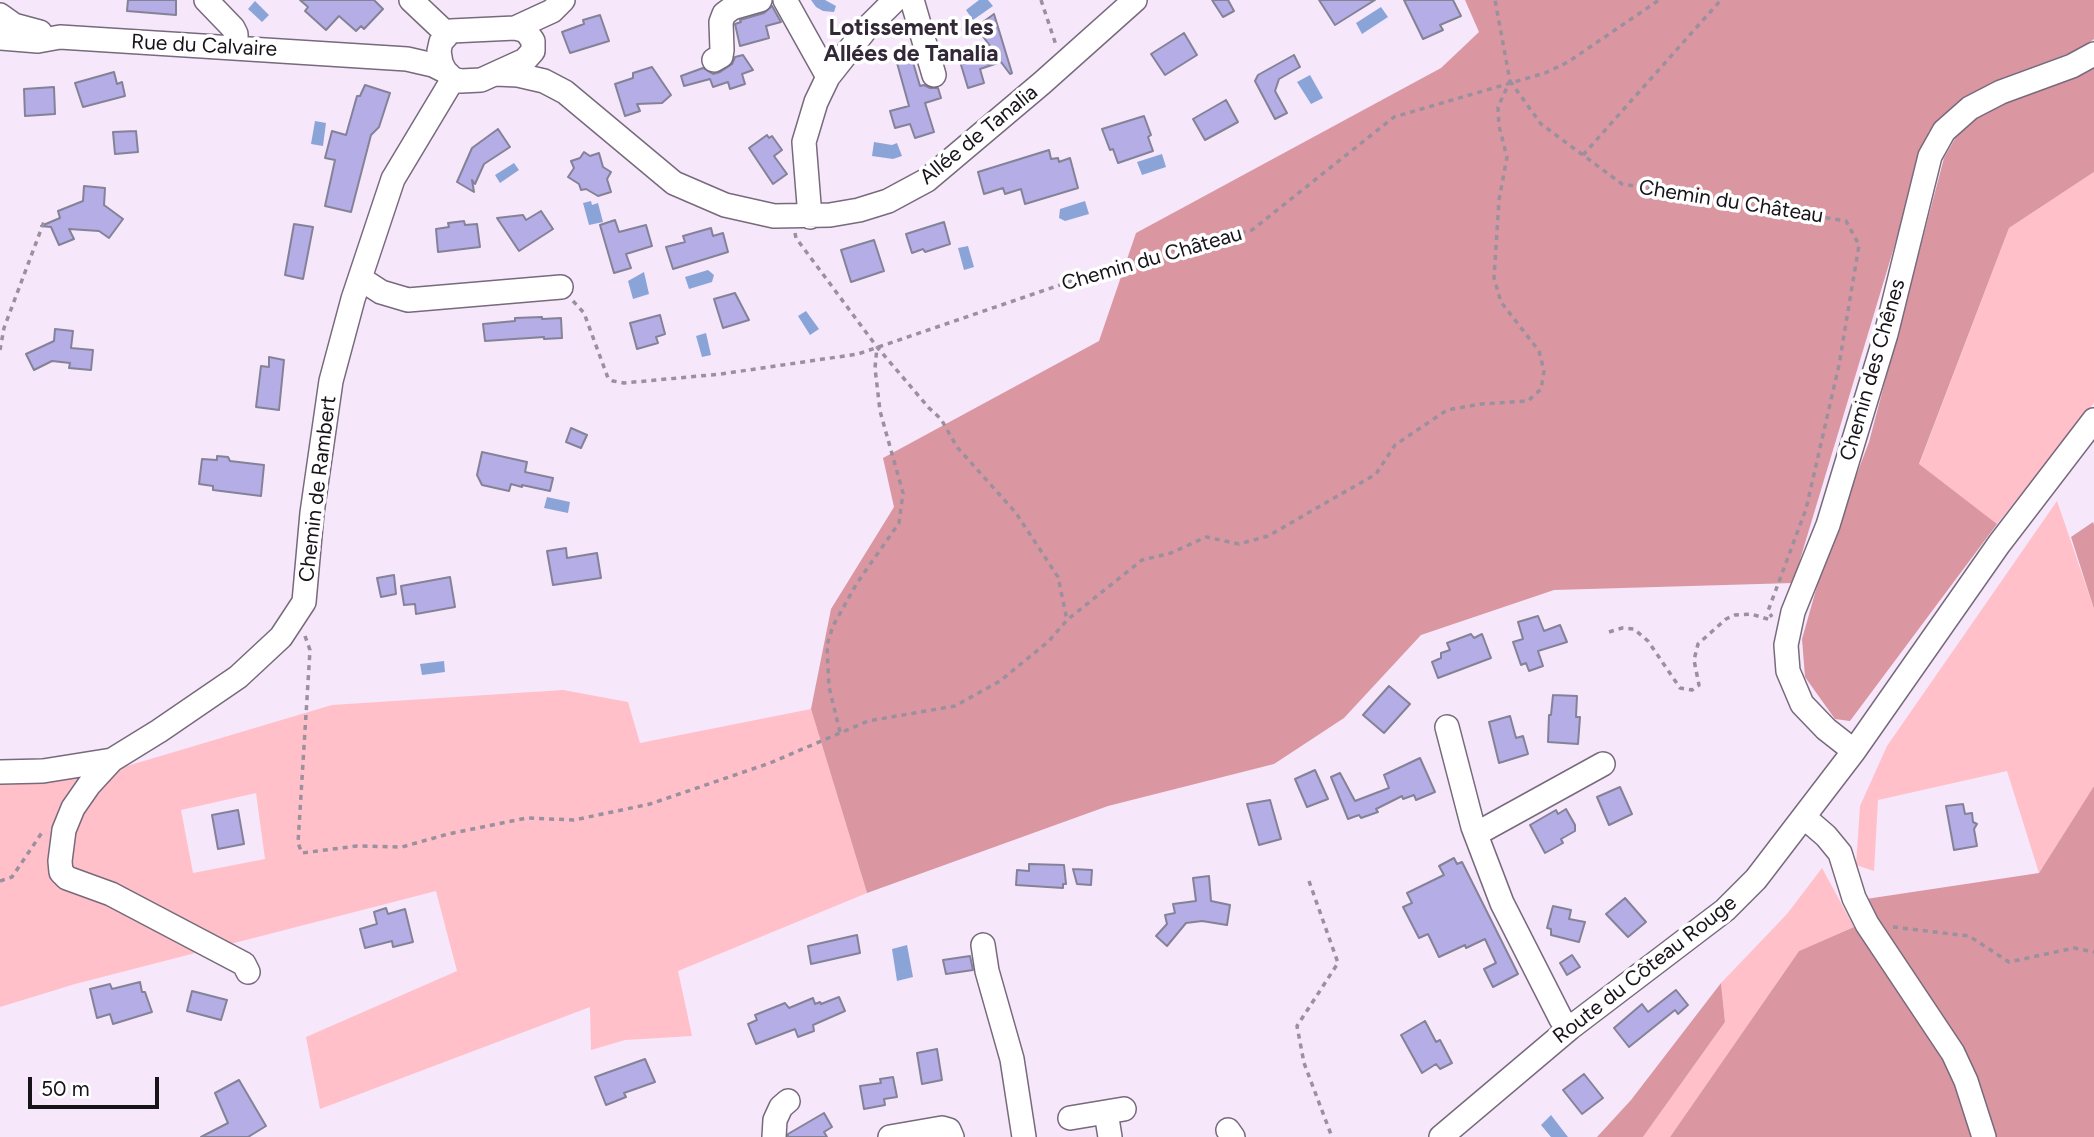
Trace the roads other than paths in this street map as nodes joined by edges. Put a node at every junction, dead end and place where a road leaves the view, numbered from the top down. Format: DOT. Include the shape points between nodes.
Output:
graph roads {
  1 [pos="206,0"];
  2 [pos="411,0"];
  3 [pos="760,0"];
  4 [pos="785,0"];
  5 [pos="895,0"];
  6 [pos="912,0"];
  7 [pos="1135,0"];
  8 [pos="557,5"];
  9 [pos="0,15"];
  10 [pos="515,28"];
  11 [pos="60,37"];
  12 [pos="0,38"];
  13 [pos="444,38"];
  14 [pos="236,48"];
  15 [pos="533,48"];
  16 [pos="2094,54"];
  17 [pos="407,59"];
  18 [pos="714,60"];
  19 [pos="496,74"];
  20 [pos="449,75"];
  21 [pos="934,75"];
  22 [pos="828,77"];
  23 [pos="544,81"];
  24 [pos="801,217"];
  25 [pos="361,279"];
  26 [pos="561,287"];
  27 [pos="2094,420"];
  28 [pos="1447,727"];
  29 [pos="1854,751"];
  30 [pos="111,760"];
  31 [pos="1603,764"];
  32 [pos="0,772"];
  33 [pos="1804,817"];
  34 [pos="1476,834"];
  35 [pos="983,945"];
  36 [pos="248,972"];
  37 [pos="1570,1028"];
  38 [pos="788,1101"];
  39 [pos="1070,1118"];
  40 [pos="774,1137"];
  41 [pos="890,1137"];
  42 [pos="952,1137"];
  43 [pos="1024,1137"];
  44 [pos="1110,1137"];
  45 [pos="1441,1137"];
  46 [pos="1984,1137"];
  1 -- 14 [label="street" via="233,28"];
  2 -- 13 [label="street"];
  3 -- 18 [label="street" via="724,14 721,56"];
  4 -- 22 [label="street"];
  5 -- 22 [label="street"];
  6 -- 21 [label="street"];
  7 -- 24 [label="street, Allée de Tanalia" via="927,180 867,208"];
  8 -- 10 [label="street"];
  8 -- 15 [label="street"];
  9 -- 11 [label="street" via="14,25"];
  10 -- 13 [label="street, Rue du Calvaire" via="458,30"];
  10 -- 15 [label="street" via="526,31"];
  11 -- 12 [label="street, Rue du Calvaire" via="38,41"];
  11 -- 14 [label="street, Rue du Calvaire"];
  13 -- 17 [label="street, Rue du Calvaire" via="431,50"];
  13 -- 20 [label="street" via="439,57"];
  14 -- 17 [label="street, Rue du Calvaire"];
  15 -- 19 [label="street" via="525,60"];
  15 -- 23 [label="street" via="534,68"];
  16 -- 29 [label="street, Chemin des Chênes" via="1970,108 1944,131 1930,156 1886,334 1786,645 1788,671 1802,704"];
  17 -- 20 [label="street, Rue du Calvaire" via="433,65"];
  19 -- 20 [label="street" via="470,81"];
  19 -- 23 [label="street, Allée de Tanalia"];
  20 -- 25 [label="street, Chemin de Rambert" via="393,179"];
  22 -- 24 [label="street" via="804,142"];
  23 -- 24 [label="street, Allée de Tanalia" via="579,103 674,183 725,205"];
  25 -- 26 [label="street" via="381,292 408,300"];
  25 -- 30 [label="street, Chemin de Rambert" via="331,381 304,602 281,638 238,677"];
  27 -- 29 [label="street, Route du Côteau Rouge" via="1999,544"];
  28 -- 34 [label="street"];
  29 -- 33 [label="street, Route du Côteau Rouge"];
  30 -- 32 [label="street, Chemin de Rambert" via="43,771"];
  30 -- 36 [label="street" via="73,808 65,830 61,872 244,964"];
  31 -- 34 [label="street"];
  33 -- 37 [label="street, Route du Côteau Rouge" via="1756,879 1725,909"];
  33 -- 46 [label="street" via="1840,853 1867,924 1953,1053"];
  34 -- 37 [label="street" via="1502,903 1561,1019"];
  35 -- 43 [label="street" via="1012,1059"];
  37 -- 45 [label="street, Route du Côteau Rouge"];
  38 -- 40 [label="street" via="775,1120"];
  39 -- 44 [label="street" via="1115,1111"];
  41 -- 42 [label="street" via="942,1128"];
}
